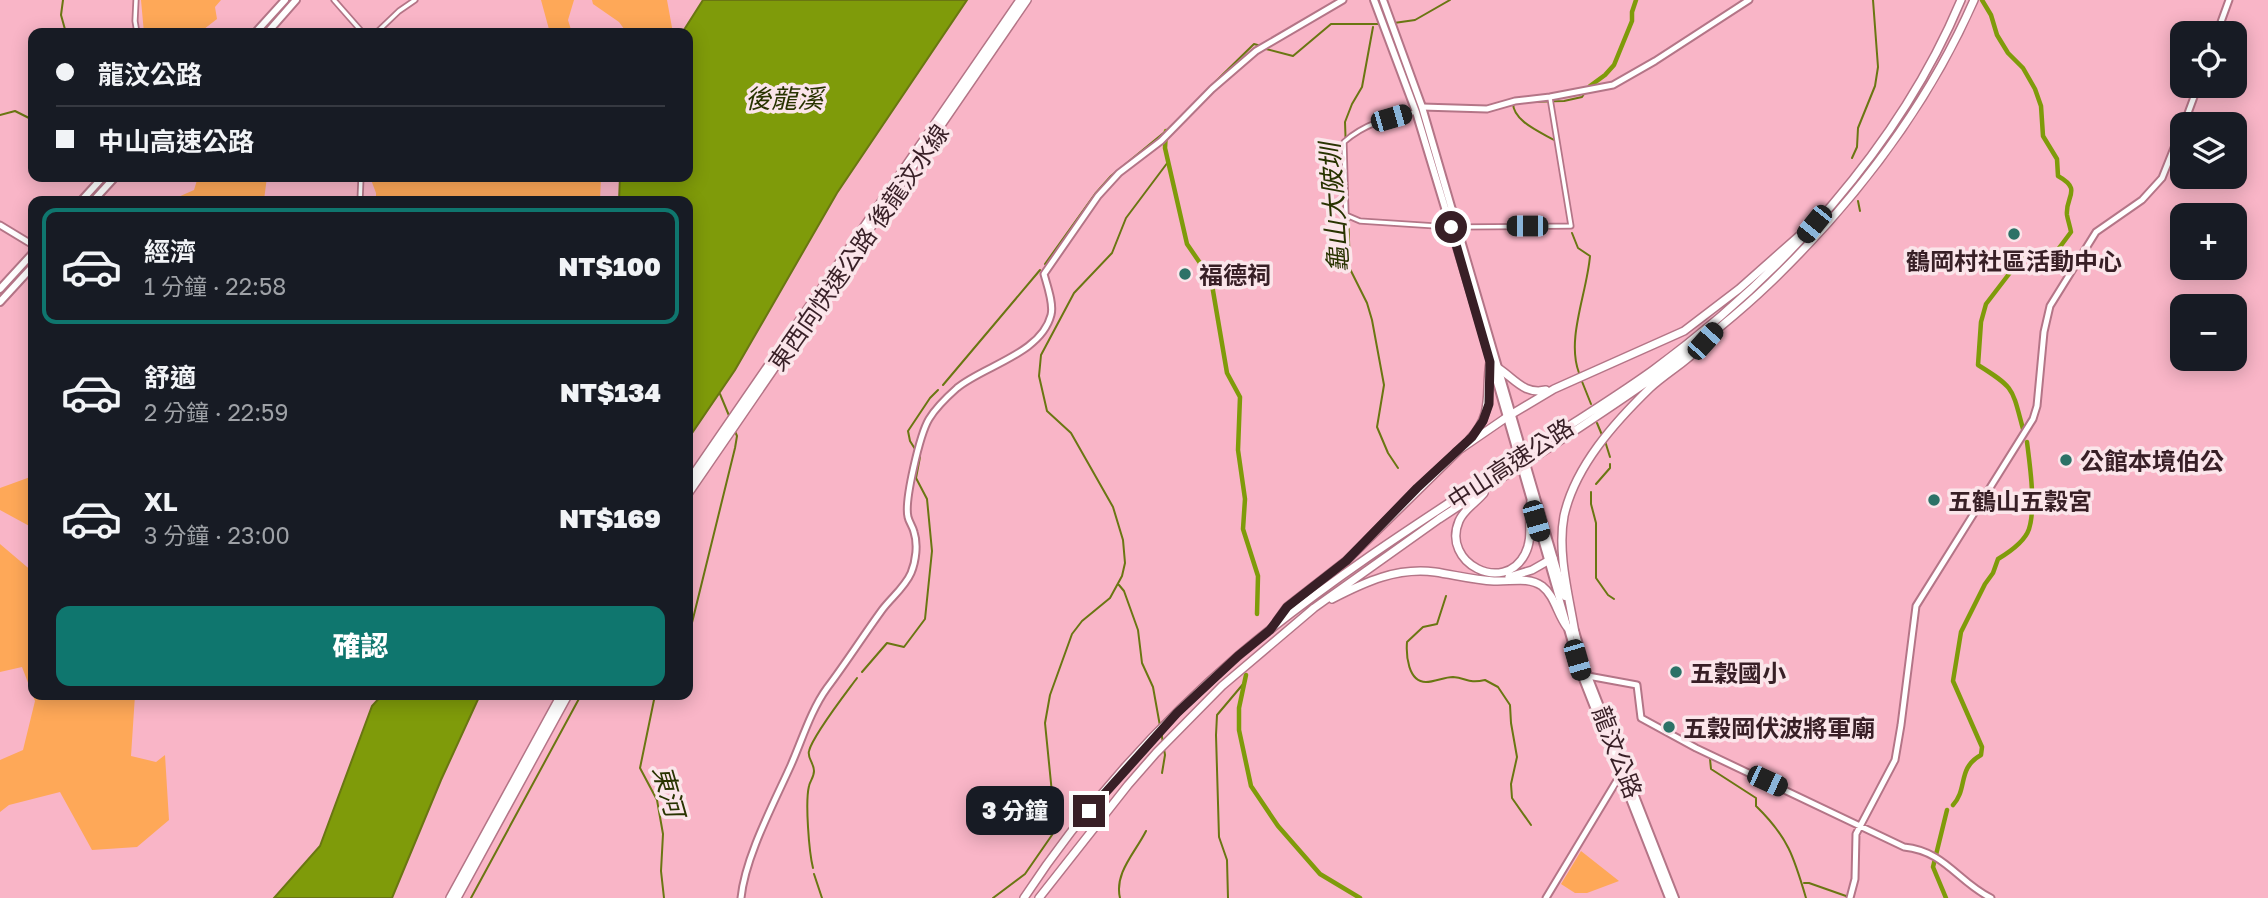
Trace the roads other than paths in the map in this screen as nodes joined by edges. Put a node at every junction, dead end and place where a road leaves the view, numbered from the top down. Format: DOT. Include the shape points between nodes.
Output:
graph roads {
  1 [pos="136,0"];
  2 [pos="285,0"];
  3 [pos="296,0"];
  4 [pos="334,0"];
  5 [pos="415,0"];
  6 [pos="1020,0"];
  7 [pos="1027,0"];
  8 [pos="1343,0"];
  9 [pos="1374,0"];
  10 [pos="1382,0"];
  11 [pos="1749,0"];
  12 [pos="1961,0"];
  13 [pos="1974,0"];
  14 [pos="2230,0"];
  15 [pos="2222,21"];
  16 [pos="136,28"];
  17 [pos="260,28"];
  18 [pos="271,28"];
  19 [pos="359,28"];
  20 [pos="381,28"];
  21 [pos="1393,42"];
  22 [pos="1550,99"];
  23 [pos="1419,110"];
  24 [pos="2170,158"];
  25 [pos="98,182"];
  26 [pos="110,182"];
  27 [pos="86,196"];
  28 [pos="98,196"];
  29 [pos="1814,224"];
  30 [pos="0,225"];
  31 [pos="1454,227"];
  32 [pos="28,242"];
  33 [pos="28,258"];
  34 [pos="28,271"];
  35 [pos="0,289"];
  36 [pos="0,302"];
  37 [pos="1715,330"];
  38 [pos="1490,362"];
  39 [pos="1498,368"];
  40 [pos="1554,389"];
  41 [pos="1510,415"];
  42 [pos="1456,452"];
  43 [pos="1535,452"];
  44 [pos="1506,470"];
  45 [pos="693,475"];
  46 [pos="1491,485"];
  47 [pos="693,487"];
  48 [pos="1531,501"];
  49 [pos="1550,559"];
  50 [pos="1495,581"];
  51 [pos="1310,611"];
  52 [pos="1567,627"];
  53 [pos="1270,630"];
  54 [pos="1576,633"];
  55 [pos="1576,646"];
  56 [pos="1585,675"];
  57 [pos="558,700"];
  58 [pos="565,700"];
  59 [pos="1622,772"];
  60 [pos="1860,825"];
  61 [pos="1668,888"];
  62 [pos="450,898"];
  63 [pos="457,898"];
  64 [pos="741,898"];
  65 [pos="1024,898"];
  66 [pos="1039,898"];
  67 [pos="1546,898"];
  68 [pos="1669,898"];
  69 [pos="1675,898"];
  70 [pos="1850,898"];
  71 [pos="1991,898"];
  1 -- 16 [label="street"];
  2 -- 17 [label="main road"];
  3 -- 18 [label="main road"];
  4 -- 19 [label="street"];
  5 -- 20 [label="street"];
  6 -- 45 [label="highway, 東西向快速公路 後龍汶水線"];
  7 -- 47 [label="highway, 東西向快速公路 後龍汶水線"];
  8 -- 64 [label="street" via="1256,51 1119,173 1044,274 1052,312 1048,324 1015,356 958,387 928,420 908,498 917,546 912,571 825,691 751,859"];
  9 -- 21 [label="main road"];
  10 -- 21 [label="main road"];
  11 -- 22 [label="street" via="1613,85"];
  12 -- 29 [label="highway, 中山高速公路" via="1927,69 1883,139"];
  13 -- 37 [label="highway, 中山高速公路" via="1942,62 1878,163 1777,276"];
  14 -- 15 [label="street"];
  21 -- 23 [label="main road, 龍汶公路"];
  22 -- 23 [label="street" via="1515,101 1487,109"];
  22 -- 31 [label="street" via="1571,226"];
  23 -- 31 [label="main road, 龍汶公路"];
  23 -- 31 [label="street" via="1370,124 1344,142 1346,215 1360,221"];
  24 -- 60 [label="street" via="2162,178 2141,200 2096,232 2050,306 2033,419 1916,606 1895,760"];
  25 -- 27 [label="main road"];
  26 -- 28 [label="main road"];
  29 -- 40 [label="highway" via="1685,331"];
  29 -- 43 [label="highway, 中山高速公路" via="1765,277 1700,333"];
  30 -- 32 [label="street"];
  31 -- 38 [label="main road, 龍汶公路"];
  31 -- 39 [label="main road, 龍汶公路"];
  33 -- 35 [label="main road"];
  34 -- 36 [label="main road"];
  37 -- 43 [label="highway, 中山高速公路" via="1615,404"];
  37 -- 54 [label="highway" via="1611,429 1572,492 1563,541"];
  38 -- 41 [label="main road, 龍汶公路"];
  38 -- 42 [label="highway" via="1487,413 1478,430"];
  39 -- 40 [label="highway" via="1526,389"];
  39 -- 41 [label="main road, 龍汶公路"];
  40 -- 41 [label="highway"];
  41 -- 42 [label="highway"];
  41 -- 48 [label="main road, 龍汶公路"];
  41 -- 49 [label="main road, 龍汶公路"];
  42 -- 53 [label="highway" via="1346,561 1287,607"];
  43 -- 44 [label="highway, 中山高速公路, bridge"];
  44 -- 46 [label="highway, 中山高速公路"];
  44 -- 53 [label="highway, 中山高速公路" via="1338,578"];
  46 -- 48 [label="highway" via="1465,510 1456,533 1461,555 1479,571 1499,573 1520,562 1529,544"];
  46 -- 51 [label="highway, 中山高速公路"];
  48 -- 49 [label="main road, 龍汶公路"];
  49 -- 50 [label="highway" via="1532,570"];
  49 -- 52 [label="main road, 龍汶公路"];
  49 -- 54 [label="main road, 龍汶公路"];
  50 -- 51 [label="highway" via="1436,572 1398,572 1374,578"];
  50 -- 52 [label="highway" via="1528,580 1545,587"];
  51 -- 66 [label="highway, 中山高速公路" via="1222,686 1156,753"];
  52 -- 55 [label="main road, 龍汶公路"];
  53 -- 65 [label="highway, 中山高速公路" via="1177,713 1117,778"];
  54 -- 55 [label="main road, 龍汶公路"];
  55 -- 56 [label="main road, 龍汶公路"];
  56 -- 59 [label="main road, 龍汶公路"];
  56 -- 60 [label="street" via="1637,685 1641,718"];
  57 -- 62 [label="highway"];
  58 -- 63 [label="highway"];
  59 -- 61 [label="main road, 龍汶公路"];
  59 -- 67 [label="street"];
  60 -- 70 [label="street"];
  60 -- 71 [label="street" via="1948,864"];
  61 -- 68 [label="main road, 龍汶公路"];
  61 -- 69 [label="main road, 龍汶公路"];
}
